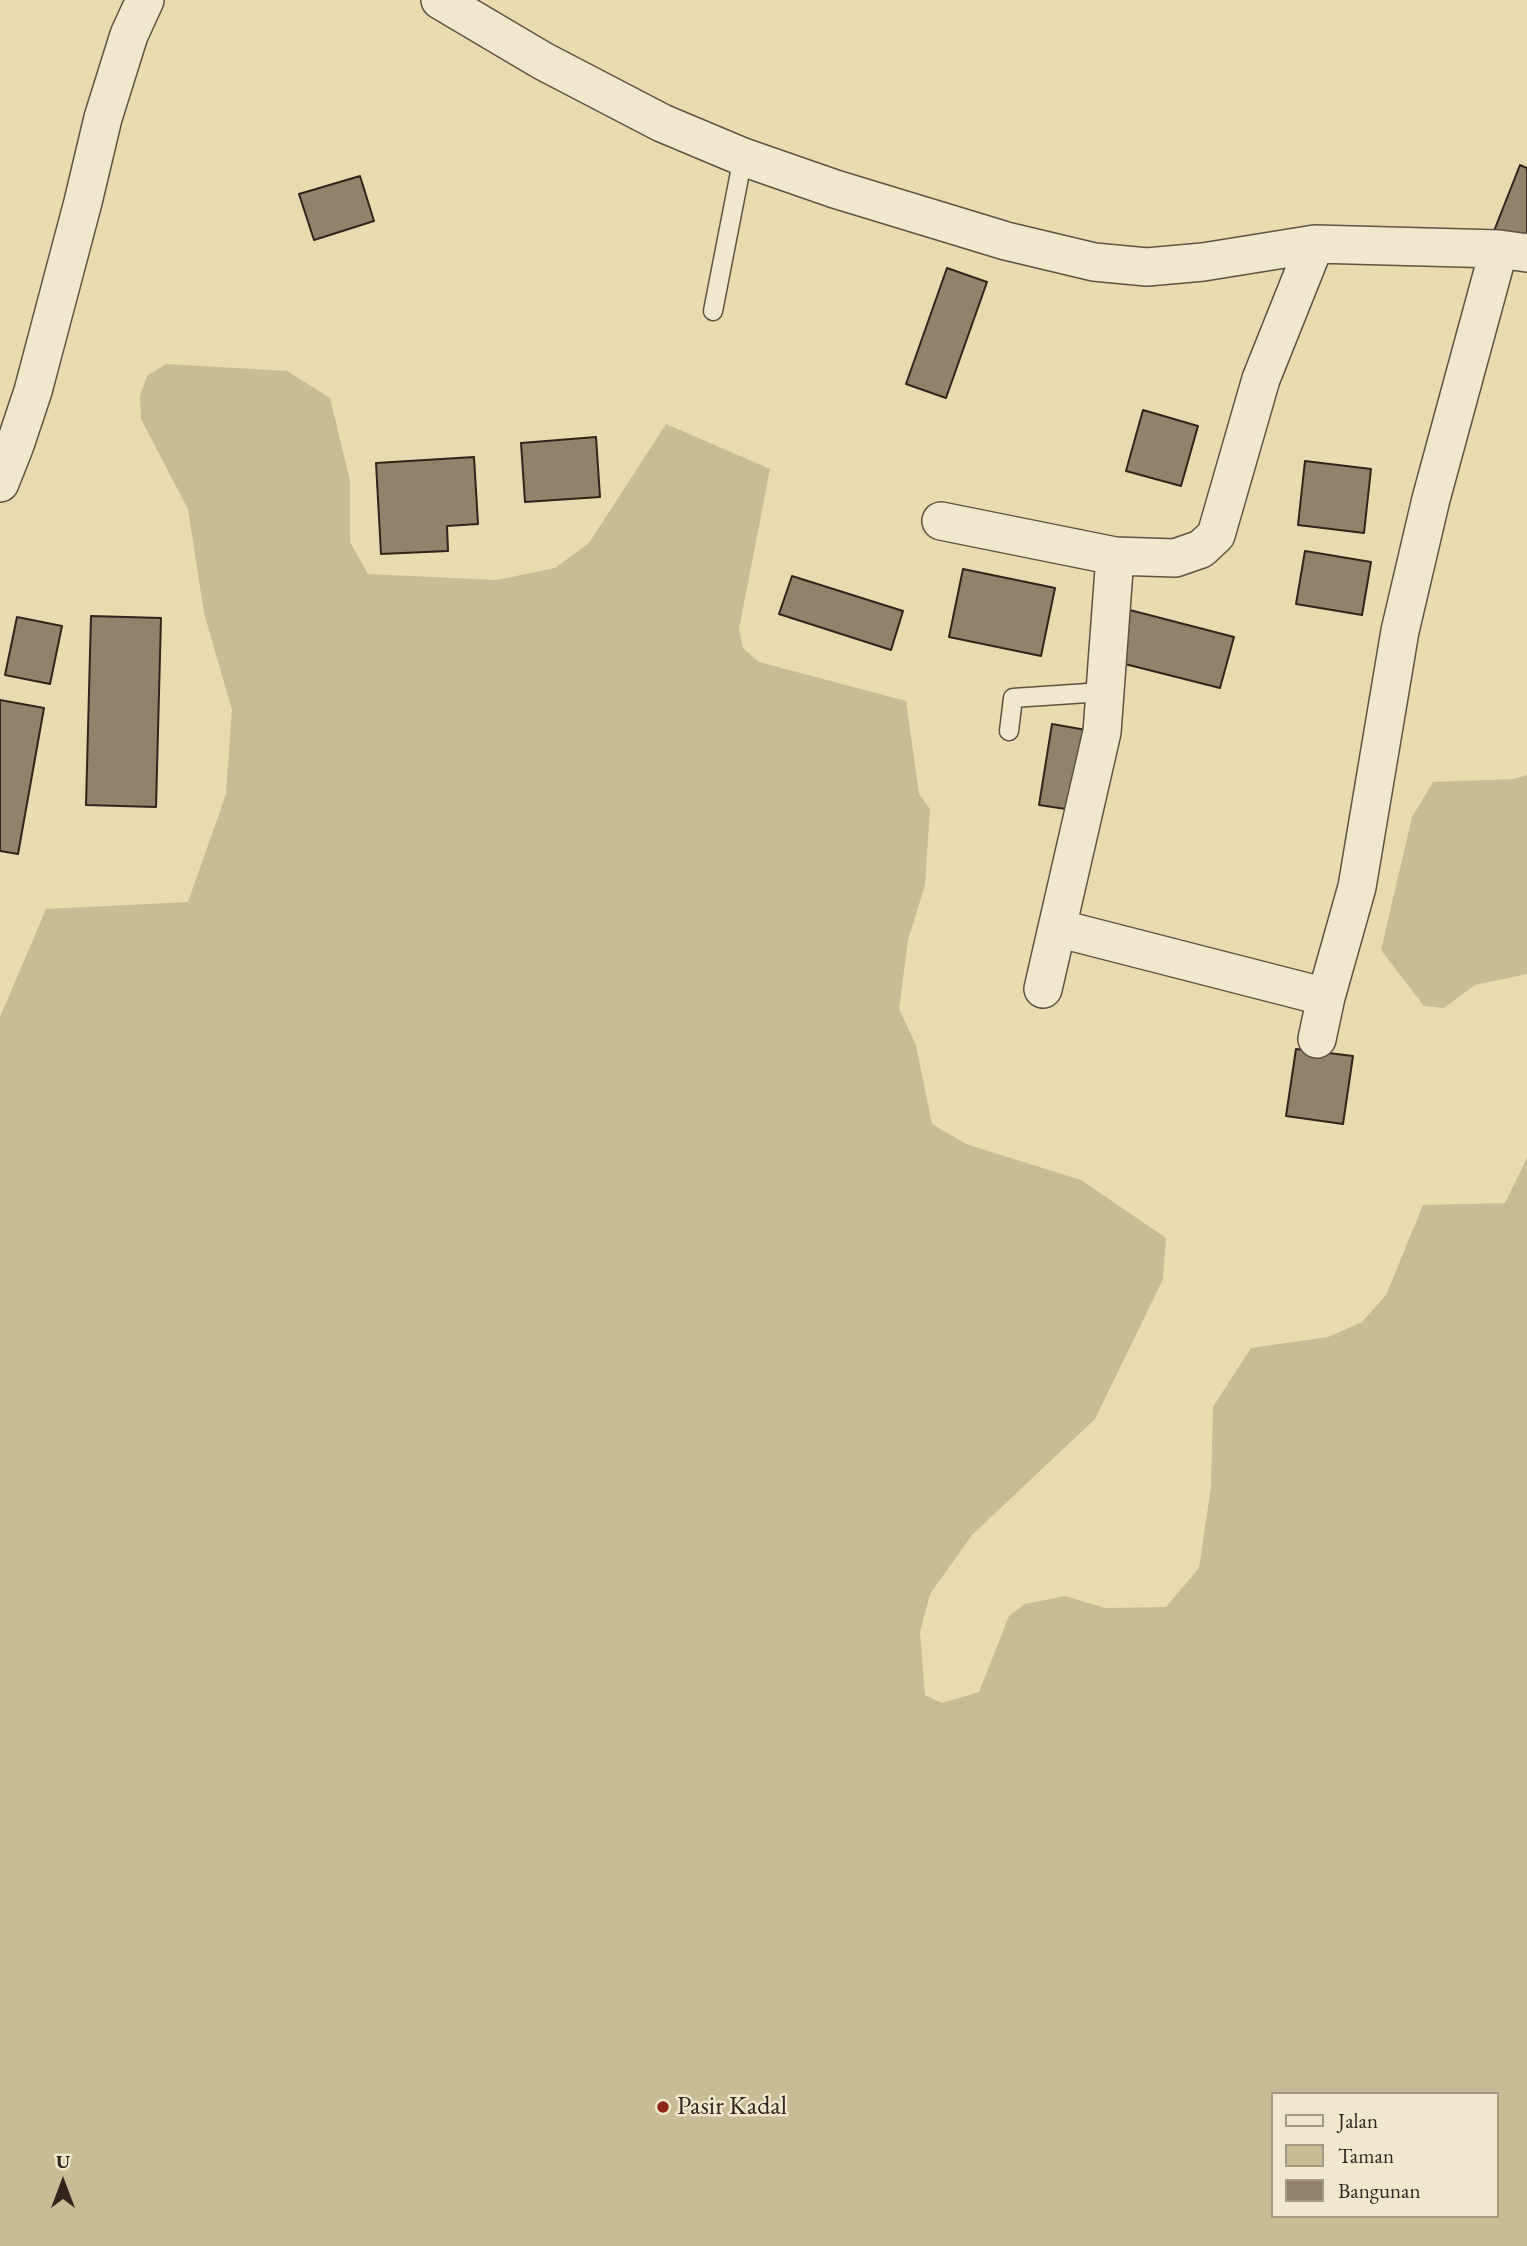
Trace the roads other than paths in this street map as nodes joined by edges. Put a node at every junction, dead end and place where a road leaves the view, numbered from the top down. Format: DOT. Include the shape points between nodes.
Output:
graph roads {
  1 [pos="145,0"];
  2 [pos="440,0"];
  3 [pos="743,157"];
  4 [pos="1315,243"];
  5 [pos="1513,251"];
  6 [pos="713,311"];
  7 [pos="0,483"];
  8 [pos="942,521"];
  9 [pos="1115,556"];
  10 [pos="1103,692"];
  11 [pos="1009,731"];
  12 [pos="1057,928"];
  13 [pos="1043,989"];
  14 [pos="1326,997"];
  15 [pos="1317,1040"];
  1 -- 7 [label="street" via="103,118 33,391"];
  2 -- 3 [label="street" via="650,117"];
  3 -- 4 [label="street" via="1006,241 1094,262 1147,267"];
  3 -- 6 [label="lane"];
  4 -- 5 [label="street"];
  4 -- 9 [label="street" via="1261,379 1216,535 1201,549 1175,558"];
  5 -- 14 [label="street" via="1431,499 1403,618 1357,887"];
  8 -- 9 [label="street"];
  9 -- 10 [label="street"];
  10 -- 11 [label="lane" via="1013,698"];
  10 -- 12 [label="street" via="1102,732"];
  12 -- 13 [label="street"];
  12 -- 14 [label="street"];
  14 -- 15 [label="street"];
}
